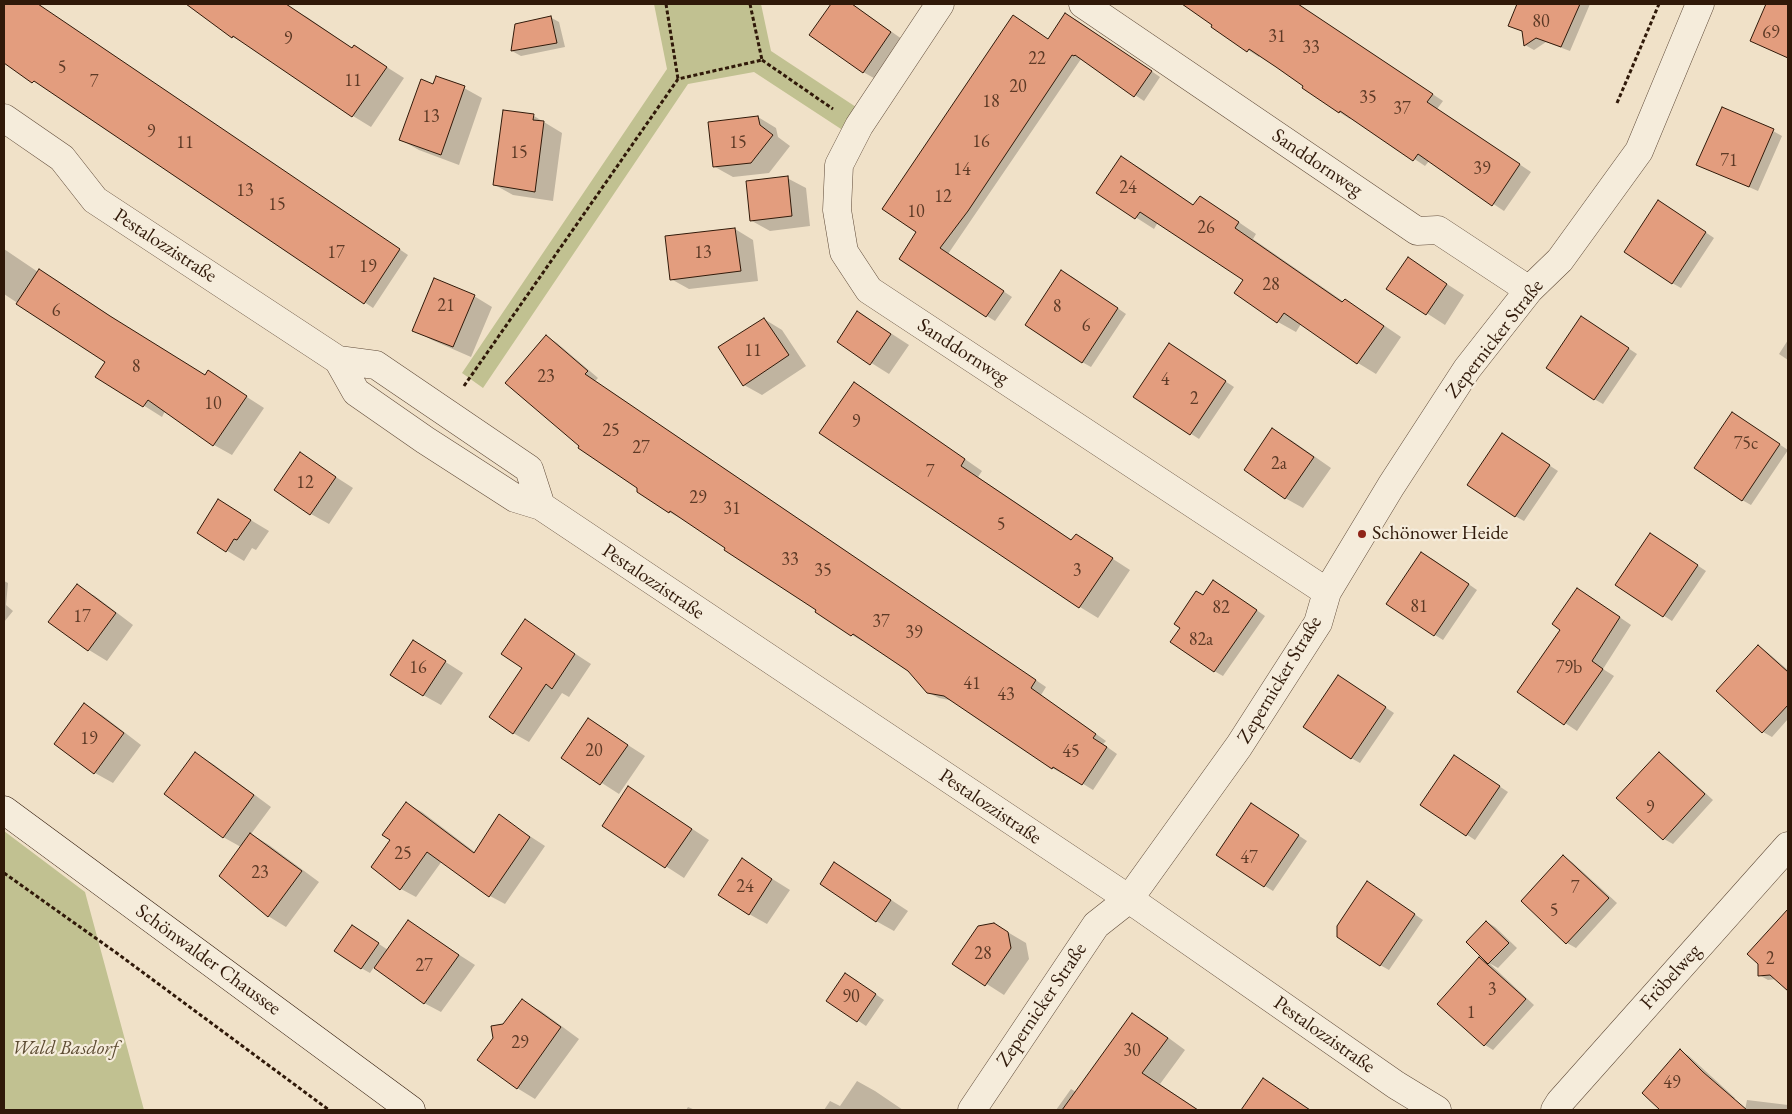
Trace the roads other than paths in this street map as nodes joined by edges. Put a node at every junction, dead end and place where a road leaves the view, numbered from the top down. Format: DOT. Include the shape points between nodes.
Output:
graph roads {
  1 [pos="940,4"];
  2 [pos="1084,4"];
  3 [pos="1700,4"];
  4 [pos="4,118"];
  5 [pos="1529,290"];
  6 [pos="338,360"];
  7 [pos="541,506"];
  8 [pos="1327,592"];
  9 [pos="4,810"];
  10 [pos="1788,846"];
  11 [pos="1129,899"];
  12 [pos="412,1110"];
  13 [pos="972,1110"];
  14 [pos="1437,1110"];
  15 [pos="1555,1110"];
  1 -- 8 [label="street, Sanddornweg" via="859,126 840,165 837,210 844,252 869,290"];
  2 -- 5 [label="street, Sanddornweg" via="1417,231 1438,230"];
  3 -- 5 [label="street, Zepernicker Straße" via="1639,151 1560,260"];
  4 -- 6 [label="street, Pestalozzistraße" via="62,158 95,200"];
  5 -- 8 [label="street, Zepernicker Straße" via="1467,369"];
  6 -- 7 [label="street, Pestalozzistraße" via="356,392 515,498"];
  6 -- 7 [label="street, Pestalozzistraße" via="376,366 529,469"];
  7 -- 11 [label="street, Pestalozzistraße"];
  8 -- 11 [label="street, Zepernicker Straße" via="1318,623 1239,746"];
  9 -- 12 [label="street, Schönwalder Chaussee"];
  10 -- 15 [label="street, Fröbelweg"];
  11 -- 13 [label="street, Zepernicker Straße" via="1096,925"];
  11 -- 14 [label="street, Pestalozzistraße" via="1396,1085"];
}
